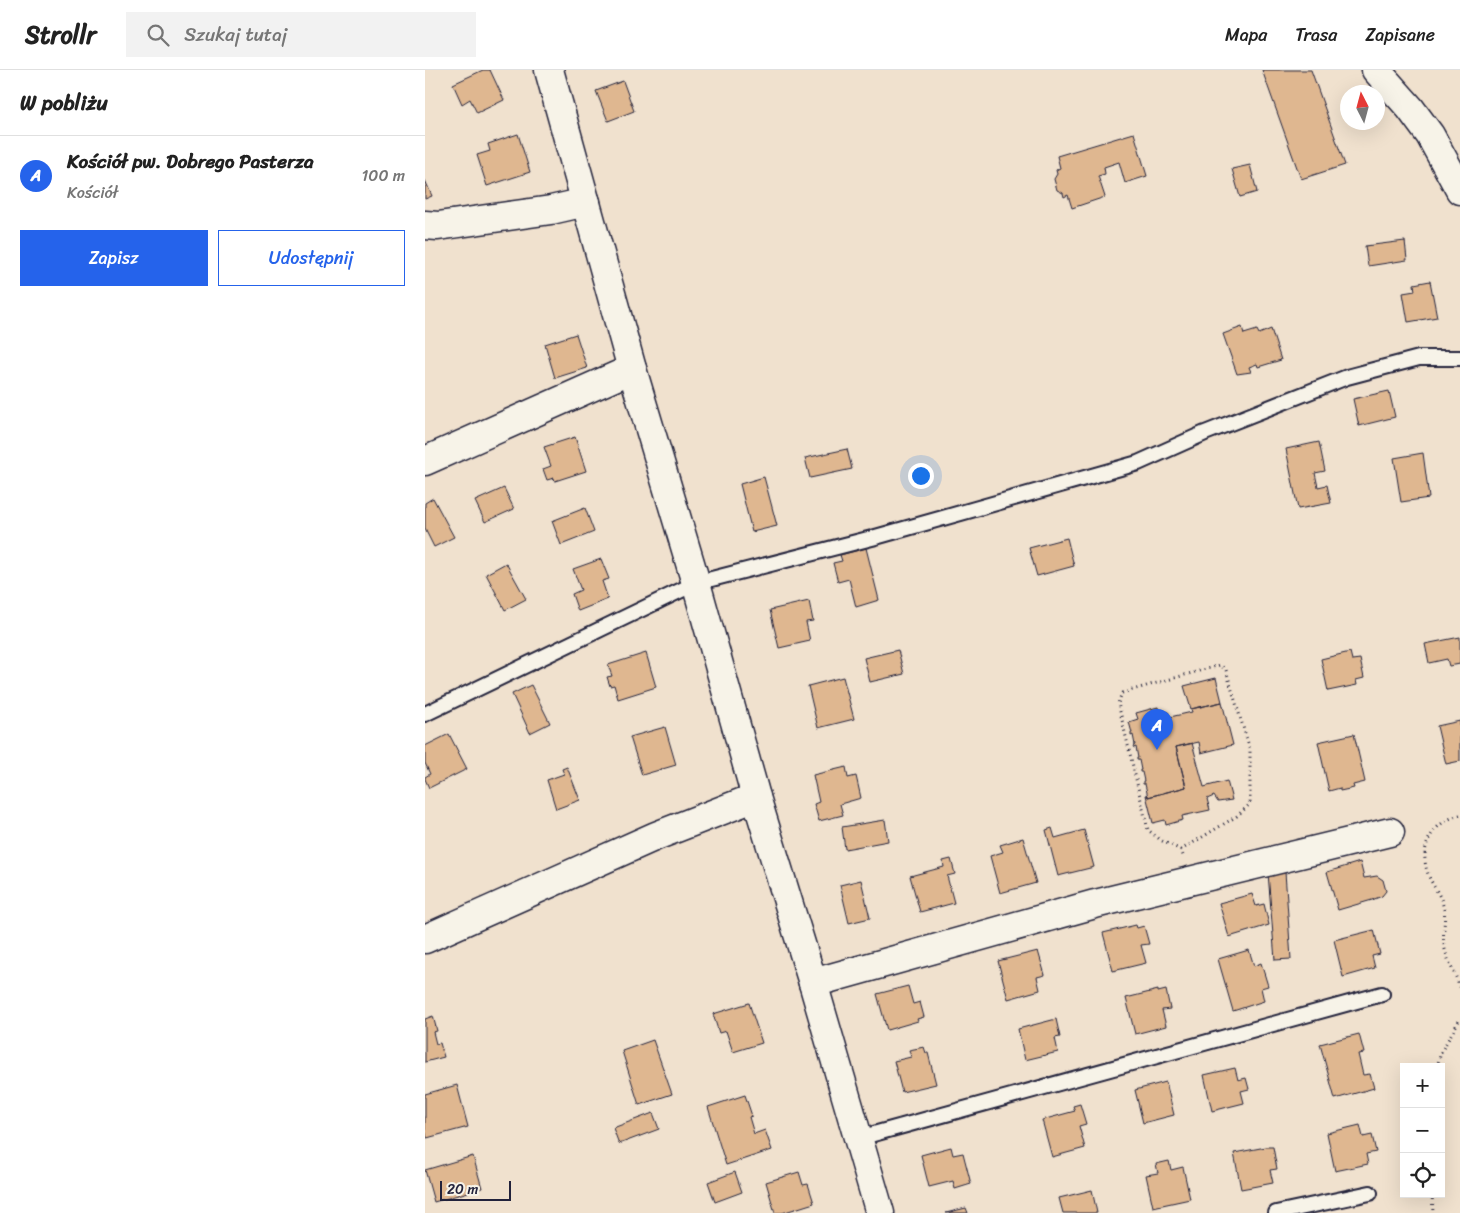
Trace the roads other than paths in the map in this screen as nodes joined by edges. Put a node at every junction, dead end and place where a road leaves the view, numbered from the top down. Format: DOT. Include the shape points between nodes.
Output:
graph roads {
  1 [pos="549,70"];
  2 [pos="1376,70"];
  3 [pos="1460,190"];
  4 [pos="586,202"];
  5 [pos="425,225"];
  6 [pos="1460,358"];
  7 [pos="632,370"];
  8 [pos="425,461"];
  9 [pos="695,583"];
  10 [pos="425,714"];
  11 [pos="756,797"];
  12 [pos="1389,832"];
  13 [pos="425,939"];
  14 [pos="813,983"];
  15 [pos="1382,994"];
  16 [pos="859,1138"];
  17 [pos="1370,1193"];
  18 [pos="880,1213"];
  19 [pos="1276,1213"];
  1 -- 4 [label="street"];
  2 -- 3 [label="street" via="1430,135"];
  4 -- 5 [label="street" via="551,210 438,226"];
  4 -- 7 [label="street"];
  6 -- 9 [label="lane" via="1419,358 1347,377 1138,463 872,538"];
  7 -- 8 [label="street"];
  7 -- 9 [label="street"];
  9 -- 10 [label="lane"];
  9 -- 11 [label="street"];
  11 -- 13 [label="street" via="656,836"];
  11 -- 14 [label="street"];
  12 -- 14 [label="street" via="1095,904"];
  14 -- 16 [label="street"];
  15 -- 16 [label="lane"];
  16 -- 18 [label="street"];
  17 -- 19 [label="lane"];
}
